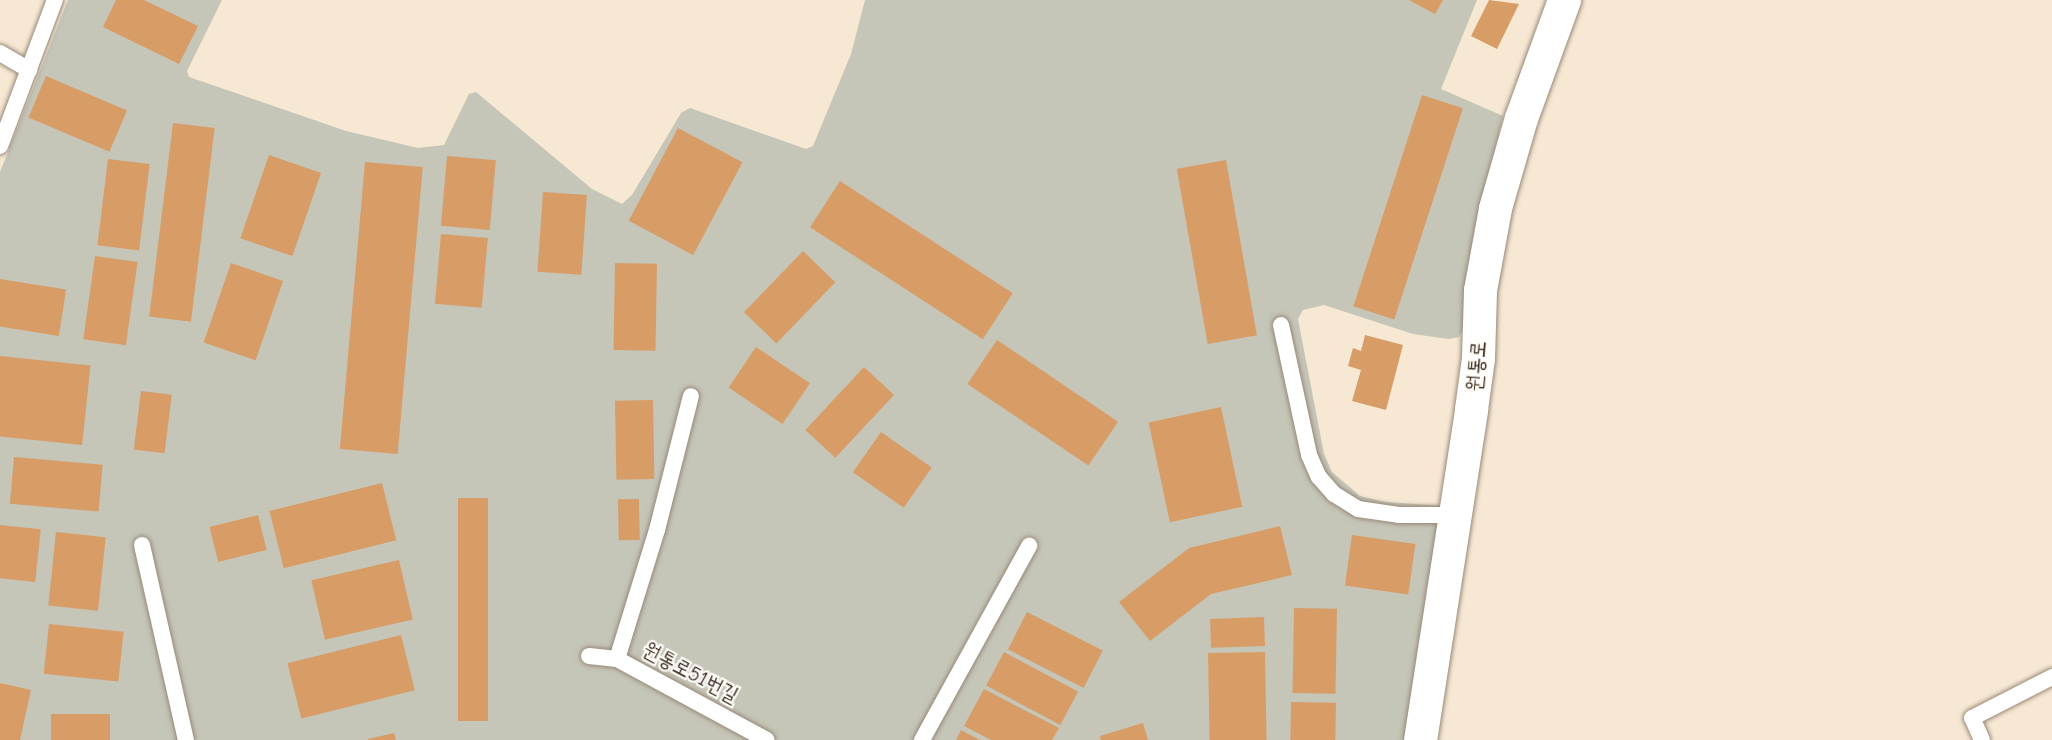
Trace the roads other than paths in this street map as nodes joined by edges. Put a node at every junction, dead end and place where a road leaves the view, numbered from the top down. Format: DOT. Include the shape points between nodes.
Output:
graph roads {
  1 [pos="55,0"];
  2 [pos="1564,0"];
  3 [pos="0,53"];
  4 [pos="30,70"];
  5 [pos="0,146"];
  6 [pos="1281,325"];
  7 [pos="691,396"];
  8 [pos="1455,515"];
  9 [pos="142,545"];
  10 [pos="1029,546"];
  11 [pos="589,656"];
  12 [pos="617,658"];
  13 [pos="2052,677"];
  14 [pos="186,740"];
  15 [pos="767,740"];
  16 [pos="922,740"];
  17 [pos="1420,740"];
  18 [pos="1982,740"];
  1 -- 4 [label="lane"];
  2 -- 8 [label="street, 원통로" via="1521,118 1495,208 1480,290 1478,358"];
  3 -- 4 [label="lane"];
  4 -- 5 [label="lane"];
  6 -- 8 [label="lane" via="1309,455 1318,477 1334,494 1358,509 1399,515"];
  7 -- 12 [label="lane" via="657,530"];
  8 -- 17 [label="street, 원통로"];
  9 -- 14 [label="lane"];
  10 -- 16 [label="lane"];
  11 -- 12 [label="lane, 원통로51번길"];
  12 -- 15 [label="lane, 원통로51번길"];
  13 -- 18 [label="lane" via="1972,718"];
}
